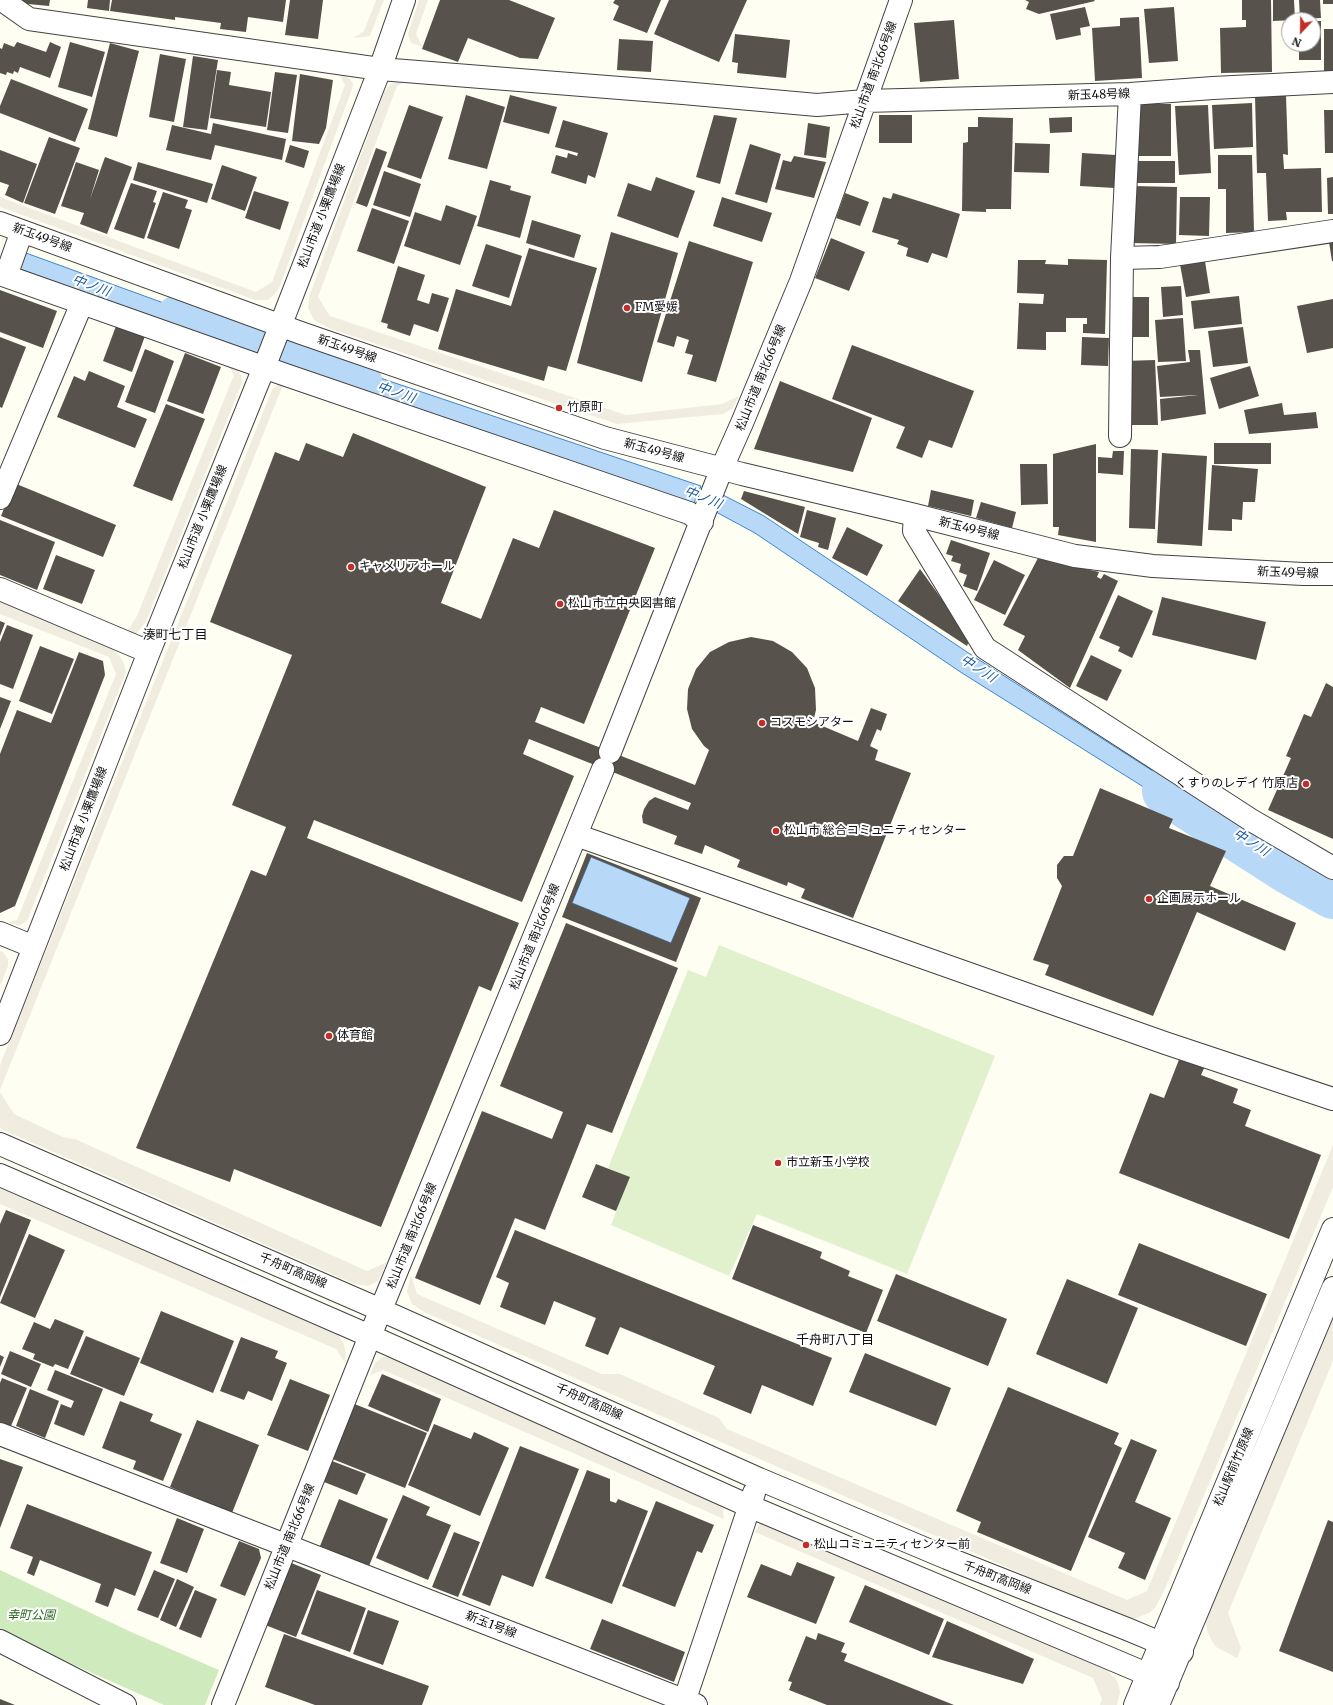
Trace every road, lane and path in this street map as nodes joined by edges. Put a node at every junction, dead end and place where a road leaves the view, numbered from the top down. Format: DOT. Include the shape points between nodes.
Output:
graph roads {
  1 [pos="2,0"];
  2 [pos="404,0"];
  3 [pos="901,0"];
  4 [pos="380,69"];
  5 [pos="1333,82"];
  6 [pos="1130,94"];
  7 [pos="864,101"];
  8 [pos="0,223"];
  9 [pos="1333,231"];
  10 [pos="1122,258"];
  11 [pos="10,259"];
  12 [pos="82,303"];
  13 [pos="271,349"];
  14 [pos="1120,436"];
  15 [pos="722,468"];
  16 [pos="0,498"];
  17 [pos="707,507"];
  18 [pos="915,515"];
  19 [pos="1333,574"];
  20 [pos="0,589"];
  21 [pos="149,652"];
  22 [pos="576,835"];
  23 [pos="1333,868"];
  24 [pos="0,933"];
  25 [pos="34,947"];
  26 [pos="0,1034"];
  27 [pos="1333,1099"];
  28 [pos="0,1144"];
  29 [pos="0,1175"];
  30 [pos="1333,1229"];
  31 [pos="1333,1288"];
  32 [pos="382,1310"];
  33 [pos="370,1336"];
  34 [pos="0,1434"];
  35 [pos="759,1478"];
  36 [pos="749,1506"];
  37 [pos="286,1545"];
  38 [pos="0,1641"];
  39 [pos="1160,1643"];
  40 [pos="1182,1652"];
  41 [pos="1148,1675"];
  42 [pos="1168,1683"];
  43 [pos="688,1703"];
  44 [pos="125,1705"];
  45 [pos="223,1705"];
  46 [pos="1135,1705"];
  47 [pos="1158,1705"];
  1 -- 4 [label="street, 新玉48号線" via="29,19"];
  2 -- 4 [label="street, 松山市道 小栗鷹場線"];
  3 -- 7 [label="street, 松山市道 南北66号線"];
  4 -- 7 [label="street, 新玉48号線" via="683,92 817,106"];
  4 -- 13 [label="street, 松山市道 小栗鷹場線"];
  5 -- 6 [label="street, 新玉48号線"];
  6 -- 7 [label="street, 新玉48号線"];
  6 -- 10 [label="street"];
  7 -- 15 [label="street, 松山市道 南北66号線" via="801,281"];
  8 -- 11 [label="street, 新玉49号線"];
  9 -- 10 [label="street" via="1160,256"];
  10 -- 14 [label="street"];
  11 -- 12 [label="street"];
  11 -- 13 [label="street, 新玉49号線"];
  12 -- 13 [label="street"];
  12 -- 16 [label="street"];
  13 -- 15 [label="street, 新玉49号線"];
  13 -- 17 [label="street" via="689,513"];
  13 -- 21 [label="street, 松山市道 小栗鷹場線"];
  15 -- 17 [label="street, 松山市道 南北66号線"];
  15 -- 18 [label="street, 新玉49号線"];
  17 -- 22 [label="street, 松山市道 南北66号線"];
  18 -- 19 [label="street, 新玉49号線" via="1075,556 1153,566"];
  18 -- 23 [label="street" via="914,531 985,648 1252,820"];
  20 -- 21 [label="street"];
  21 -- 25 [label="street, 松山市道 小栗鷹場線"];
  22 -- 27 [label="street" via="1165,1043"];
  22 -- 32 [label="street, 松山市道 南北66号線"];
  24 -- 25 [label="street"];
  25 -- 26 [label="street, 松山市道 小栗鷹場線"];
  28 -- 32 [label="street, 千舟町高岡線"];
  29 -- 33 [label="street"];
  30 -- 39 [label="street, 松山駅前竹原線"];
  31 -- 40 [label="street, 松山駅前竹原線"];
  32 -- 33 [label="street, 松山市道 南北66号線"];
  32 -- 35 [label="street, 千舟町高岡線"];
  33 -- 36 [label="street"];
  33 -- 37 [label="street, 松山市道 南北66号線"];
  34 -- 37 [label="street, 新玉1号線"];
  35 -- 36 [label="street"];
  35 -- 39 [label="street, 千舟町高岡線" via="947,1558"];
  36 -- 41 [label="street"];
  36 -- 43 [label="street"];
  37 -- 43 [label="street, 新玉1号線"];
  37 -- 45 [label="street, 松山市道 南北66号線"];
  38 -- 44 [label="street"];
  39 -- 40 [label="street, 千舟町高岡線"];
  39 -- 41 [label="street, 松山駅前竹原線"];
  40 -- 42 [label="street, 松山駅前竹原線"];
  41 -- 42 [label="street"];
  41 -- 46 [label="street, 松山駅前竹原線"];
  42 -- 47 [label="street, 松山駅前竹原線"];
}
